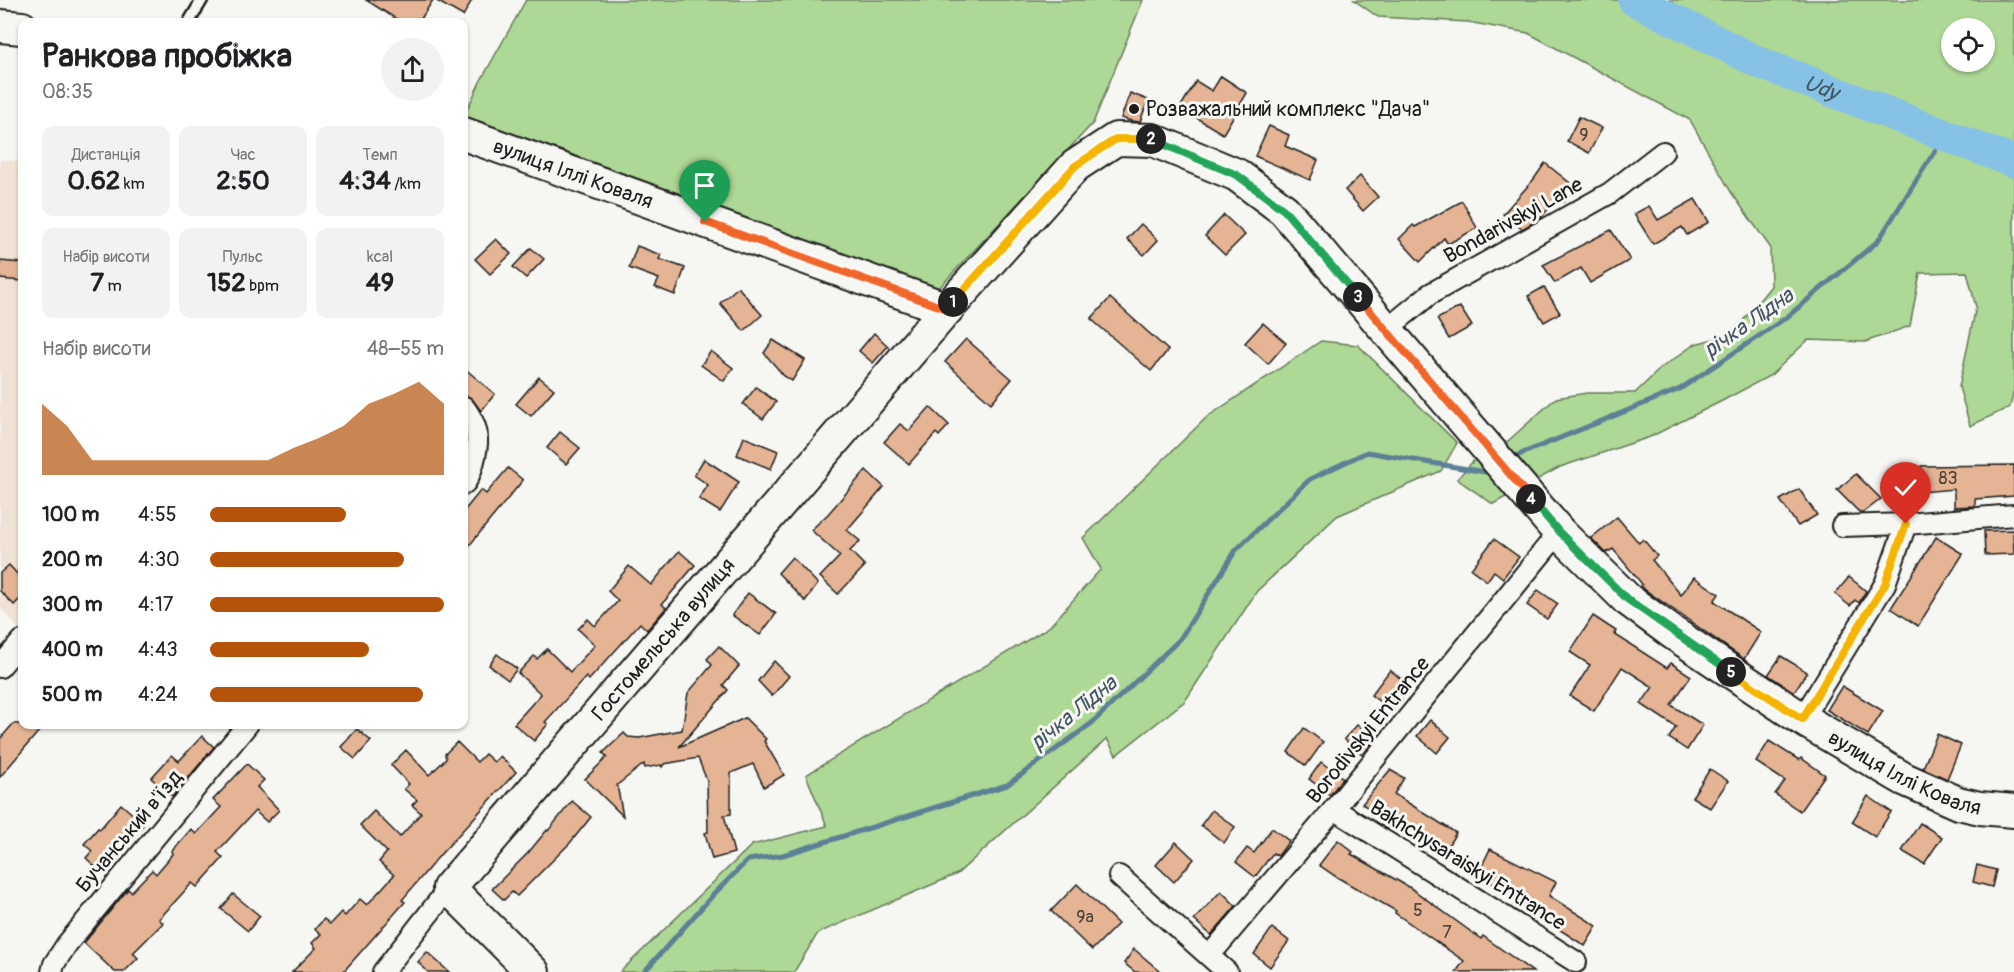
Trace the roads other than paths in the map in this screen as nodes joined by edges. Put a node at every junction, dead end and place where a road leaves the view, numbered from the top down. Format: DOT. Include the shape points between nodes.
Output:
graph roads {
  1 [pos="202,0"];
  2 [pos="191,18"];
  3 [pos="0,26"];
  4 [pos="18,28"];
  5 [pos="468,135"];
  6 [pos="1663,152"];
  7 [pos="947,309"];
  8 [pos="1386,330"];
  9 [pos="468,412"];
  10 [pos="468,479"];
  11 [pos="2014,515"];
  12 [pos="1906,524"];
  13 [pos="1842,526"];
  14 [pos="1559,532"];
  15 [pos="18,646"];
  16 [pos="0,667"];
  17 [pos="1802,719"];
  18 [pos="244,729"];
  19 [pos="1334,809"];
  20 [pos="2014,811"];
  21 [pos="1119,876"];
  22 [pos="449,888"];
  23 [pos="1210,955"];
  24 [pos="1576,962"];
  25 [pos="52,972"];
  26 [pos="383,972"];
  27 [pos="533,972"];
  28 [pos="1227,972"];
  1 -- 2 [label="lane"];
  3 -- 4 [label="main road"];
  5 -- 7 [label="main road, вулиця Іллі Коваля"];
  6 -- 8 [label="street, Bondarivskyi Lane" via="1610,193 1430,294"];
  7 -- 8 [label="main road, вулиця Іллі Коваля" via="1075,166 1116,139 1153,140 1237,175 1284,210"];
  7 -- 22 [label="main road, Гостомельська вулиця"];
  8 -- 14 [label="main road, вулиця Іллі Коваля"];
  9 -- 10 [label="street" via="477,438"];
  11 -- 12 [label="street"];
  12 -- 13 [label="street"];
  12 -- 17 [label="street, вулиця Іллі Коваля" via="1885,584"];
  14 -- 17 [label="main road, вулиця Іллі Коваля" via="1627,599"];
  14 -- 19 [label="street, Borodivskyi Entrance"];
  15 -- 16 [label="street"];
  17 -- 20 [label="main road, вулиця Іллі Коваля" via="1934,794 1969,806"];
  18 -- 25 [label="street, Бучанський в'їзд" via="66,944"];
  19 -- 23 [label="street, Borodivskyi Entrance"];
  19 -- 24 [label="street, Bakhchysaraiskyi Entrance"];
  21 -- 23 [label="street"];
  22 -- 26 [label="street, Гостомельська вулиця"];
  22 -- 27 [label="main road"];
  23 -- 28 [label="street"];
}
